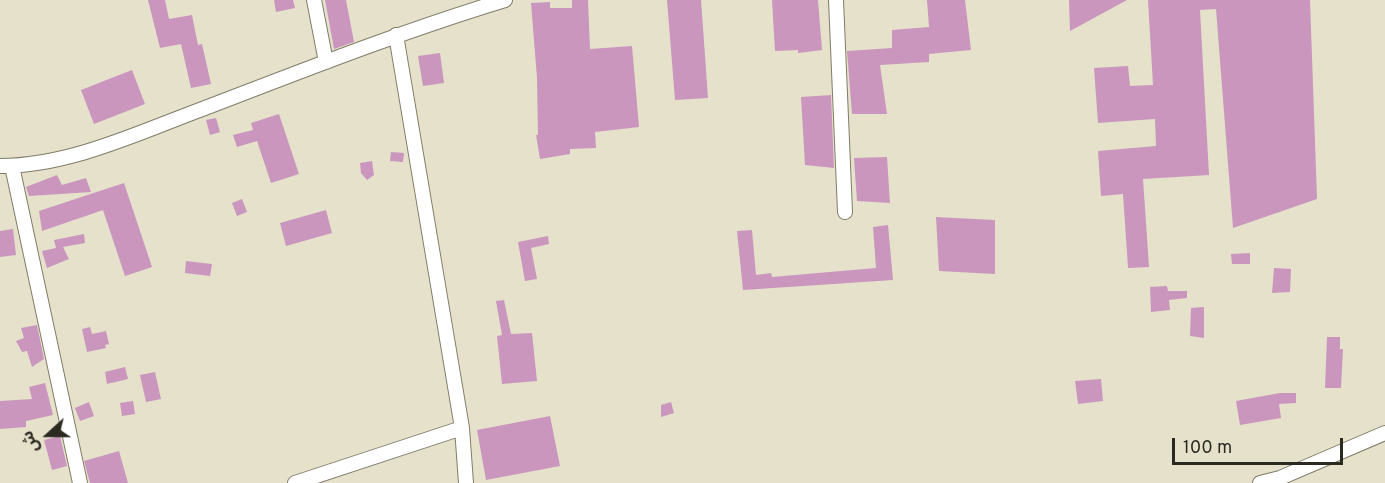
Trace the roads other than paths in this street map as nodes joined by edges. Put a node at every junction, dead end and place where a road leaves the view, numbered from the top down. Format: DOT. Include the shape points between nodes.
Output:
graph roads {
  1 [pos="314,0"];
  2 [pos="504,0"];
  3 [pos="836,0"];
  4 [pos="396,35"];
  5 [pos="326,62"];
  6 [pos="6,166"];
  7 [pos="845,212"];
  8 [pos="462,428"];
  9 [pos="1385,433"];
  10 [pos="80,483"];
  11 [pos="295,483"];
  12 [pos="466,483"];
  13 [pos="1260,483"];
  1 -- 5 [label="street"];
  2 -- 4 [label="street"];
  3 -- 7 [label="street"];
  4 -- 5 [label="street"];
  4 -- 8 [label="street"];
  5 -- 6 [label="street" via="108,144 56,159"];
  6 -- 10 [label="street"];
  8 -- 11 [label="street"];
  8 -- 12 [label="street"];
  9 -- 13 [label="street"];
}
